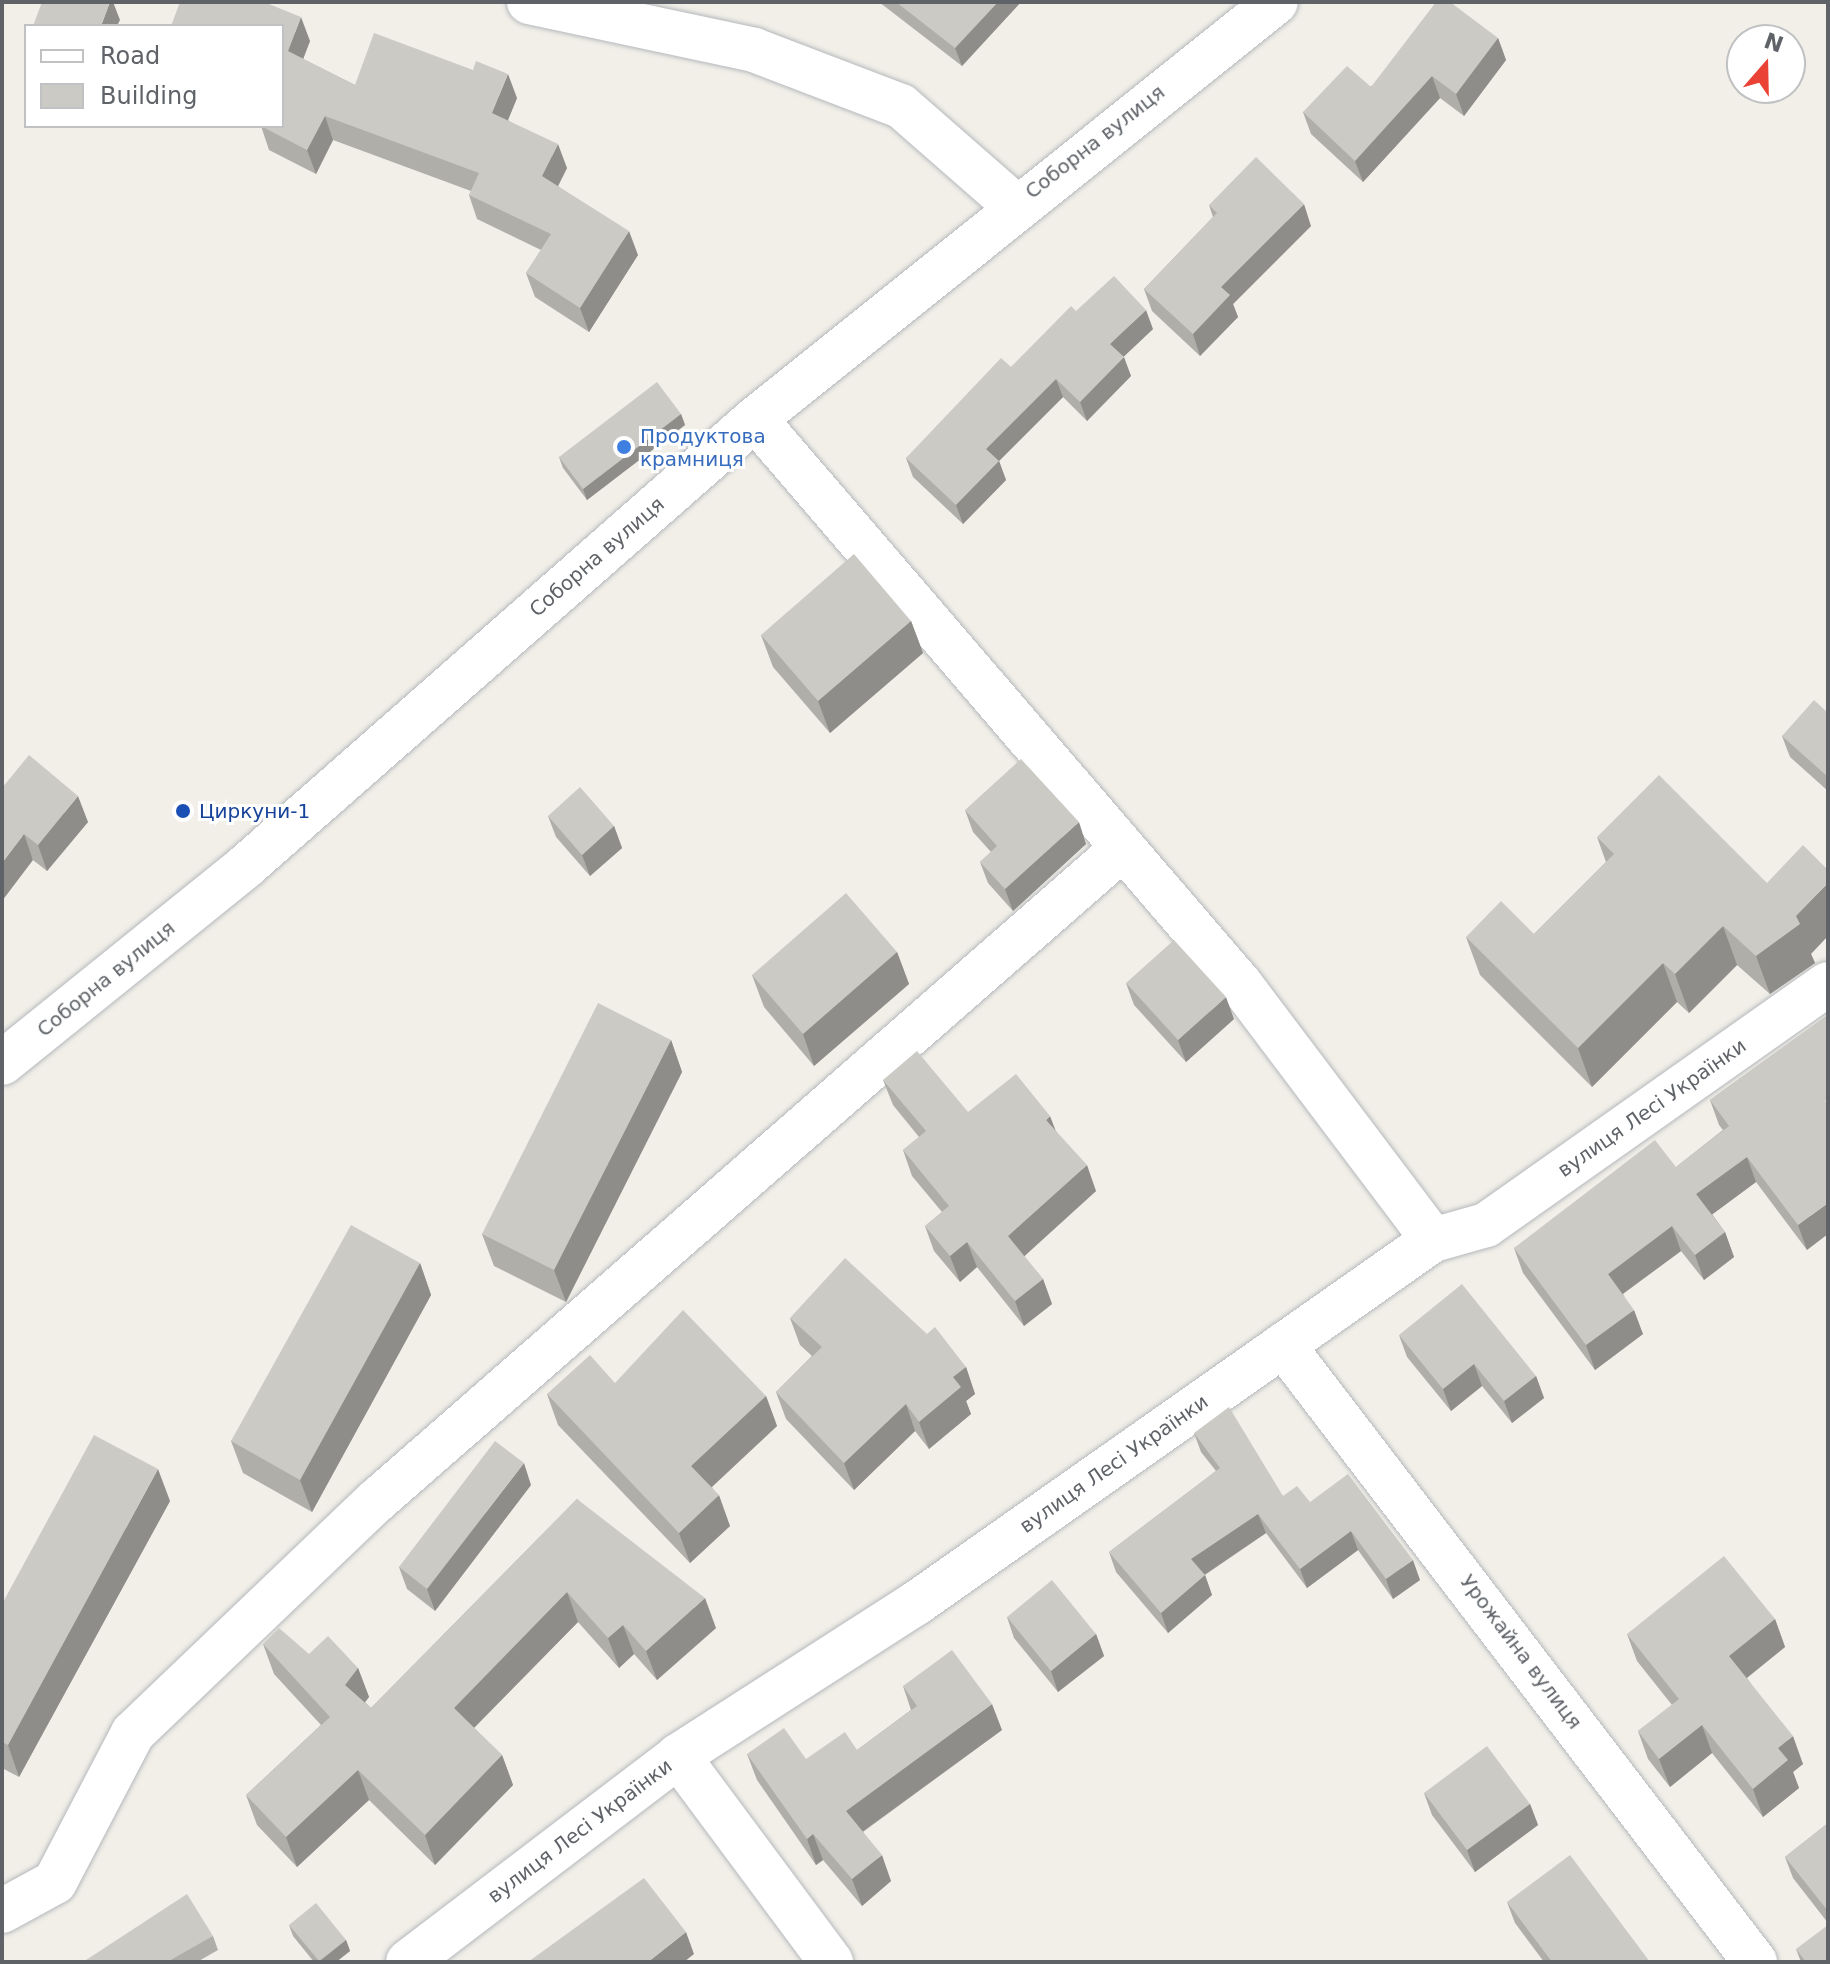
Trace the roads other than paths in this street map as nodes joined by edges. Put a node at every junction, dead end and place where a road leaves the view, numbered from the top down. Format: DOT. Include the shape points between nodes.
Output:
graph roads {
  1 [pos="529,2"];
  2 [pos="1276,2"];
  3 [pos="1014,205"];
  4 [pos="755,419"];
  5 [pos="1121,850"];
  6 [pos="1828,984"];
  7 [pos="2,1063"];
  8 [pos="1433,1240"];
  9 [pos="1283,1345"];
  10 [pos="678,1756"];
  11 [pos="2,1911"];
  12 [pos="408,1962"];
  13 [pos="831,1962"];
  14 [pos="1755,1962"];
  1 -- 3 [label="street" via="754,50 901,106"];
  2 -- 3 [label="street, Соборна вулиця"];
  3 -- 4 [label="street, Соборна вулиця"];
  4 -- 5 [label="street"];
  4 -- 7 [label="street, Соборна вулиця" via="246,866"];
  5 -- 8 [label="street" via="1241,985"];
  5 -- 11 [label="street" via="376,1501 133,1733 55,1882"];
  6 -- 8 [label="street, вулиця Лесі Українки" via="1486,1225"];
  8 -- 9 [label="street, вулиця Лесі Українки"];
  9 -- 10 [label="street, вулиця Лесі Українки" via="915,1604"];
  9 -- 14 [label="street, Урожайна вулиця"];
  10 -- 12 [label="street, вулиця Лесі Українки"];
  10 -- 13 [label="street"];
}
